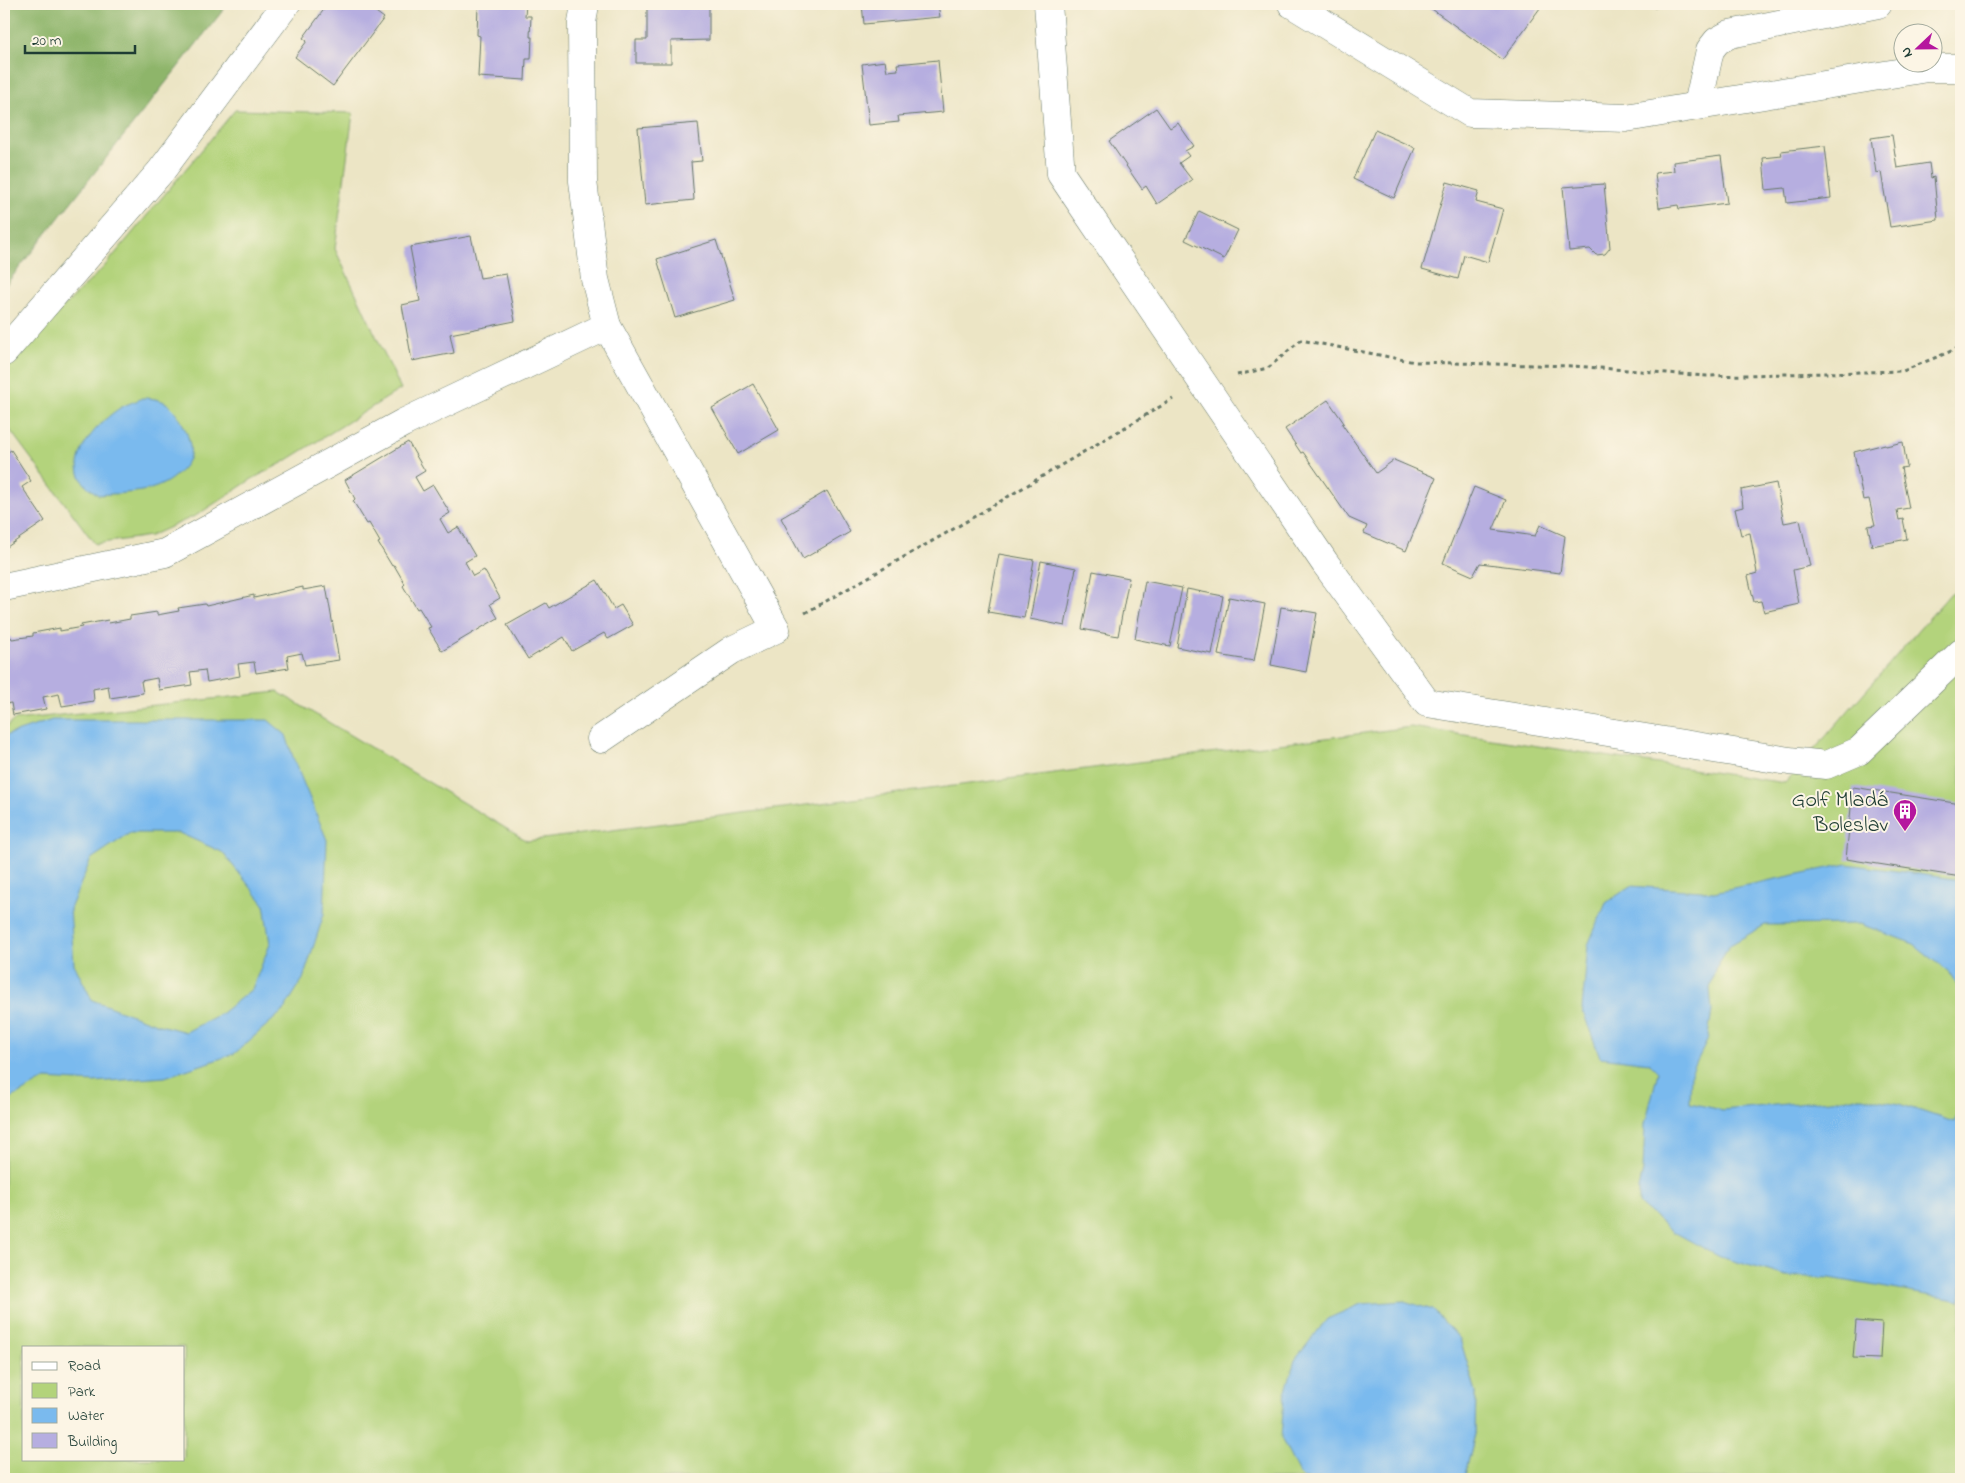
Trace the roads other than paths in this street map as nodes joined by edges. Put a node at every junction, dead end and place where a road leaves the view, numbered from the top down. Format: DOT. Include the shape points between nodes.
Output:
graph roads {
  1 [pos="286,4"];
  2 [pos="585,4"];
  3 [pos="1048,4"];
  4 [pos="1292,4"];
  5 [pos="1878,4"];
  6 [pos="1961,54"];
  7 [pos="1942,62"];
  8 [pos="1942,68"];
  9 [pos="1961,68"];
  10 [pos="1902,72"];
  11 [pos="1698,105"];
  12 [pos="607,326"];
  13 [pos="4,352"];
  14 [pos="4,587"];
  15 [pos="1961,653"];
  16 [pos="601,739"];
  1 -- 13 [label="street" via="161,171"];
  2 -- 12 [label="street" via="582,23 583,181 595,280"];
  3 -- 15 [label="street" via="1061,174 1325,563 1427,703 1826,765 1859,751"];
  4 -- 11 [label="street" via="1470,113 1626,118"];
  5 -- 11 [label="street" via="1730,34 1717,41 1710,50"];
  6 -- 7 [label="street"];
  8 -- 9 [label="street"];
  10 -- 11 [label="street"];
  12 -- 14 [label="street" via="403,423 165,553"];
  12 -- 16 [label="street" via="776,630 732,650"];
}
